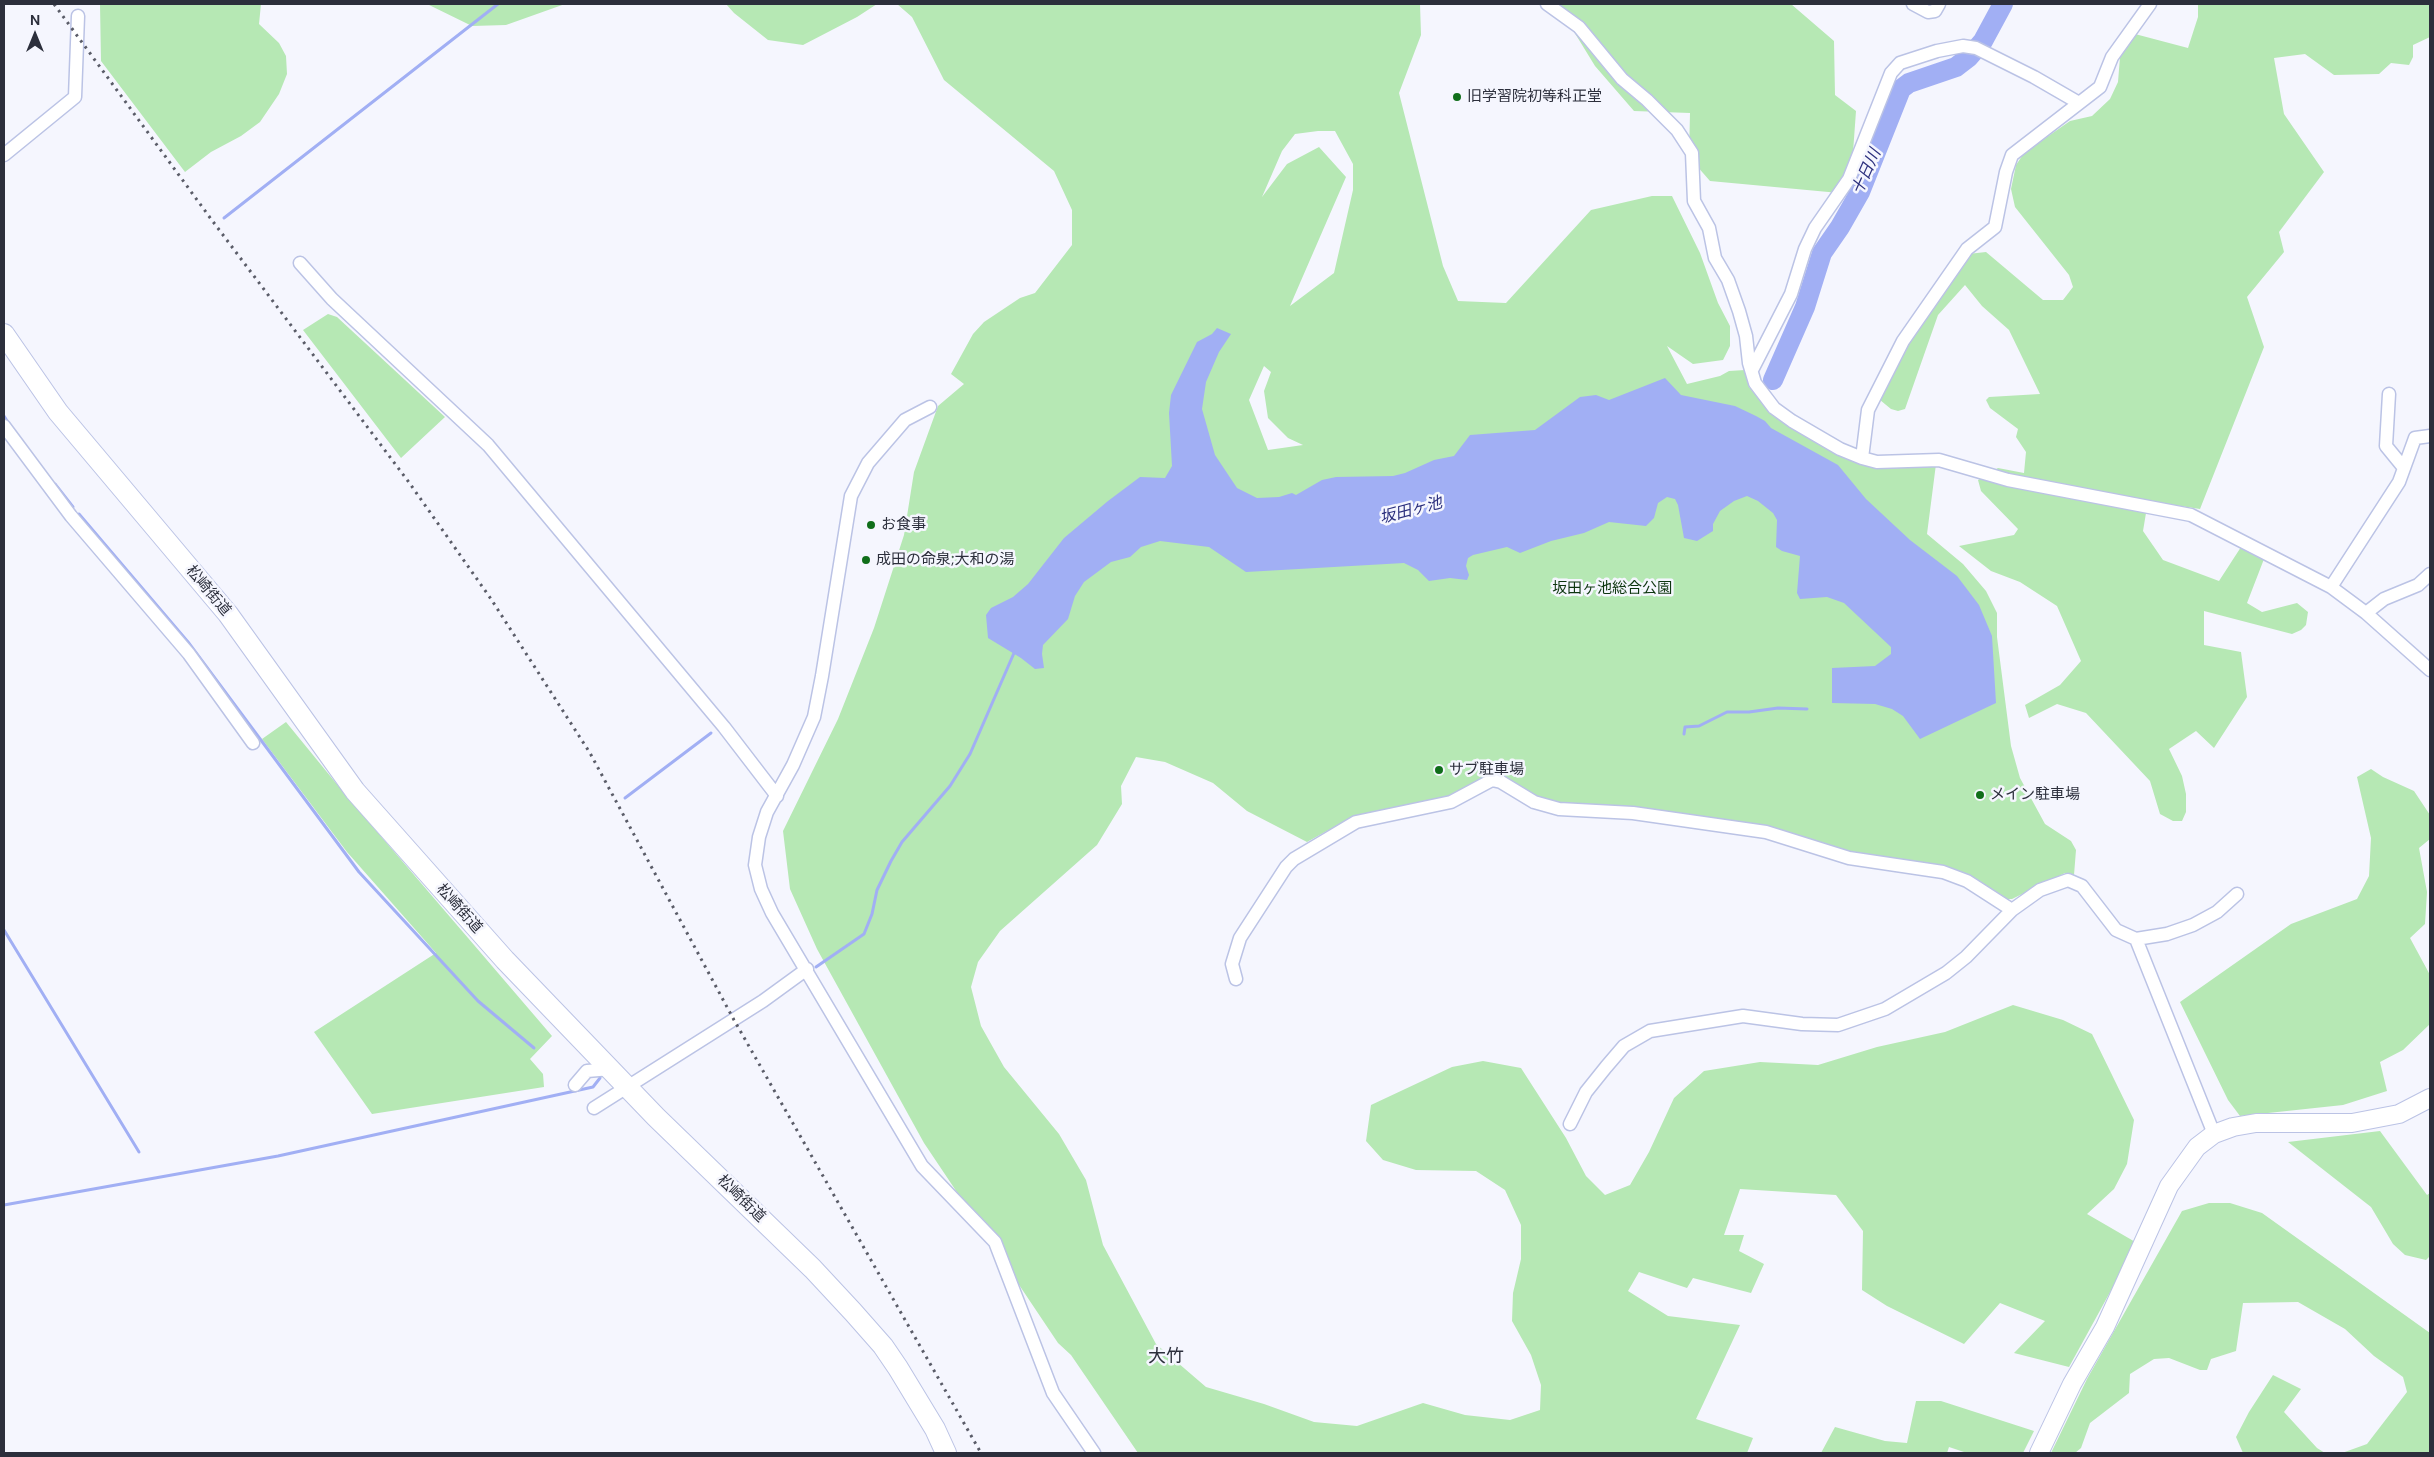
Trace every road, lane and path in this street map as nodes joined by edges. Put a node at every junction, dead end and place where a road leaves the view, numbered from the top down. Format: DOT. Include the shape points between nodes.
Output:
graph roads {
  1 [pos="1547,4"];
  2 [pos="1913,4"];
  3 [pos="1939,4"];
  4 [pos="2150,4"];
  5 [pos="78,16"];
  6 [pos="2079,103"];
  7 [pos="4,155"];
  8 [pos="300,263"];
  9 [pos="4,334"];
  10 [pos="1752,370"];
  11 [pos="2389,394"];
  12 [pos="930,407"];
  13 [pos="4,426"];
  14 [pos="2430,436"];
  15 [pos="1862,458"];
  16 [pos="2404,468"];
  17 [pos="2430,574"];
  18 [pos="2331,587"];
  19 [pos="2366,613"];
  20 [pos="2430,670"];
  21 [pos="253,743"];
  22 [pos="777,796"];
  23 [pos="2237,894"];
  24 [pos="2012,910"];
  25 [pos="2136,939"];
  26 [pos="807,970"];
  27 [pos="1236,979"];
  28 [pos="611,1069"];
  29 [pos="575,1085"];
  30 [pos="629,1088"];
  31 [pos="2430,1098"];
  32 [pos="594,1108"];
  33 [pos="1570,1124"];
  34 [pos="2214,1134"];
  35 [pos="946,1453"];
  36 [pos="1094,1453"];
  37 [pos="2039,1453"];
  1 -- 10 [label="street" via="1579,27 1622,79 1677,130 1692,153 1694,201 1709,228 1715,258 1728,280 1739,311"];
  2 -- 3 [label="street" via="1928,12 1935,11"];
  4 -- 6 [label="street" via="2112,57 2100,87"];
  5 -- 7 [label="street" via="75,97"];
  6 -- 10 [label="street" via="1976,48 1963,46 1900,63 1891,73 1849,179 1815,228 1791,294"];
  6 -- 15 [label="street" via="2012,155 1995,227 1967,249 1903,341 1868,410"];
  8 -- 22 [label="street" via="332,299 488,445 724,727"];
  9 -- 28 [label="main road, 松崎街道" via="58,412 228,614 355,791 499,953"];
  10 -- 15 [label="street" via="1756,383 1774,408 1816,435"];
  11 -- 16 [label="street" via="2386,446"];
  12 -- 22 [label="street" via="905,420 868,463 851,496 814,717"];
  13 -- 21 [label="street" via="71,516 189,654"];
  14 -- 16 [label="street" via="2415,438"];
  15 -- 18 [label="street" via="1878,462 1939,460 2016,482 2191,515"];
  16 -- 18 [label="street" via="2399,482"];
  17 -- 19 [label="street" via="2418,585 2380,601"];
  18 -- 19 [label="street"];
  19 -- 20 [label="street"];
  22 -- 26 [label="street" via="767,812 759,836 755,865 772,914"];
  23 -- 25 [label="street" via="2217,912 2193,925 2167,934"];
  24 -- 25 [label="street" via="2040,890 2068,880 2082,886 2116,930"];
  24 -- 27 [label="street" via="1967,881 1943,872 1849,858 1766,832 1633,813 1558,809 1534,802 1492,780 1451,802 1356,822 1294,859 1240,938 1232,964"];
  24 -- 33 [label="street" via="1946,973 1885,1008 1838,1025 1743,1016 1650,1031 1624,1046 1586,1092"];
  25 -- 34 [label="street"];
  26 -- 30 [label="street"];
  26 -- 36 [label="street" via="922,1166 995,1242 1053,1393"];
  28 -- 29 [label="street" via="587,1071"];
  28 -- 30 [label="main road, 松崎街道"];
  30 -- 32 [label="street"];
  30 -- 35 [label="main road, 松崎街道" via="813,1269 883,1346 915,1394"];
  31 -- 34 [label="street" via="2398,1114 2370,1120 2327,1124 2256,1123"];
  34 -- 37 [label="street" via="2196,1147 2169,1186 2105,1327 2072,1384"];
}
